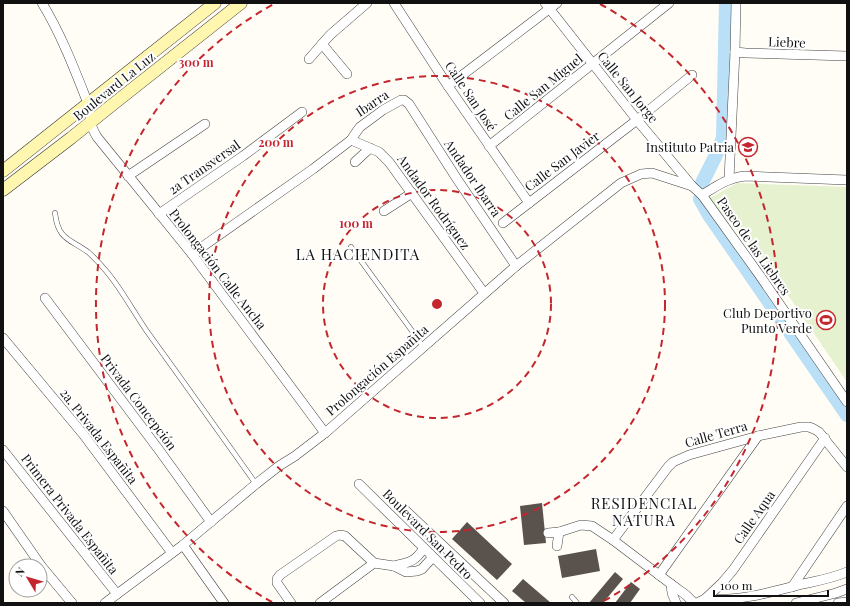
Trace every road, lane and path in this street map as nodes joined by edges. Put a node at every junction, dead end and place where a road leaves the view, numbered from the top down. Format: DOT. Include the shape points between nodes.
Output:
graph roads {
  1 [pos="42,3"];
  2 [pos="47,3"];
  3 [pos="215,3"];
  4 [pos="241,3"];
  5 [pos="367,3"];
  6 [pos="394,3"];
  7 [pos="669,3"];
  8 [pos="736,3"];
  9 [pos="550,5"];
  10 [pos="204,7"];
  11 [pos="50,16"];
  12 [pos="322,44"];
  13 [pos="734,47"];
  14 [pos="847,56"];
  15 [pos="309,59"];
  16 [pos="592,63"];
  17 [pos="346,74"];
  18 [pos="692,75"];
  19 [pos="448,86"];
  20 [pos="88,104"];
  21 [pos="409,104"];
  22 [pos="302,112"];
  23 [pos="637,120"];
  24 [pos="90,122"];
  25 [pos="205,124"];
  26 [pos="352,138"];
  27 [pos="489,146"];
  28 [pos="370,148"];
  29 [pos="355,162"];
  30 [pos="5,168"];
  31 [pos="128,176"];
  32 [pos="729,179"];
  33 [pos="847,180"];
  34 [pos="692,186"];
  35 [pos="3,190"];
  36 [pos="412,193"];
  37 [pos="702,195"];
  38 [pos="529,203"];
  39 [pos="384,211"];
  40 [pos="55,213"];
  41 [pos="159,214"];
  42 [pos="503,223"];
  43 [pos="352,247"];
  44 [pos="192,254"];
  45 [pos="516,266"];
  46 [pos="484,293"];
  47 [pos="45,298"];
  48 [pos="3,338"];
  49 [pos="423,347"];
  50 [pos="847,402"];
  51 [pos="325,433"];
  52 [pos="758,436"];
  53 [pos="825,438"];
  54 [pos="3,450"];
  55 [pos="847,467"];
  56 [pos="256,484"];
  57 [pos="359,484"];
  58 [pos="847,506"];
  59 [pos="405,510"];
  60 [pos="3,511"];
  61 [pos="211,522"];
  62 [pos="559,532"];
  63 [pos="548,533"];
  64 [pos="613,540"];
  65 [pos="183,545"];
  66 [pos="557,546"];
  67 [pos="423,548"];
  68 [pos="172,553"];
  69 [pos="433,557"];
  70 [pos="455,557"];
  71 [pos="374,563"];
  72 [pos="394,566"];
  73 [pos="444,568"];
  74 [pos="847,572"];
  75 [pos="659,575"];
  76 [pos="671,584"];
  77 [pos="792,587"];
  78 [pos="847,589"];
  79 [pos="117,594"];
  80 [pos="572,597"];
  81 [pos="699,602"];
  82 [pos="847,602"];
  83 [pos="72,603"];
  84 [pos="106,603"];
  85 [pos="224,603"];
  86 [pos="290,603"];
  87 [pos="320,603"];
  88 [pos="480,603"];
  89 [pos="504,603"];
  90 [pos="578,603"];
  91 [pos="676,603"];
  92 [pos="796,603"];
  93 [pos="838,603"];
  1 -- 11 [label="street"];
  2 -- 11 [label="street"];
  3 -- 10 [label="main road, Boulevard La Luz"];
  4 -- 24 [label="main road, Boulevard La Luz"];
  5 -- 12 [label="street"];
  6 -- 19 [label="street, Calle San José"];
  7 -- 16 [label="street, Calle San Miguel"];
  8 -- 13 [label="street"];
  9 -- 16 [label="street, Calle San Jorge"];
  9 -- 19 [label="street"];
  10 -- 20 [label="main road, Boulevard La Luz"];
  11 -- 20 [label="street"];
  12 -- 15 [label="street"];
  12 -- 17 [label="street"];
  13 -- 14 [label="street, Liebre" via="746,53"];
  13 -- 32 [label="street"];
  16 -- 23 [label="street, Calle San Jorge"];
  16 -- 27 [label="street, Calle San Miguel"];
  18 -- 23 [label="street, Calle San Javier"];
  19 -- 27 [label="street, Calle San José"];
  20 -- 24 [label="street"];
  20 -- 30 [label="main road, Boulevard La Luz"];
  21 -- 26 [label="street, Ibarra" via="400,100 383,110 360,127"];
  21 -- 45 [label="street, Andador Ibarra"];
  22 -- 41 [label="street, 2a Transversal"];
  23 -- 34 [label="street, Calle San Jorge"];
  23 -- 38 [label="street, Calle San Javier"];
  24 -- 31 [label="street, Prolongación Calle Ancha" via="97,137"];
  24 -- 35 [label="main road, Boulevard La Luz"];
  25 -- 31 [label="street"];
  26 -- 28 [label="street, Andador Rodríguez"];
  26 -- 44 [label="street" via="313,169"];
  27 -- 38 [label="street, Calle San José"];
  28 -- 29 [label="street"];
  28 -- 36 [label="street, Andador Rodríguez" via="384,156"];
  31 -- 41 [label="street, Prolongación Calle Ancha"];
  32 -- 33 [label="street" via="745,176"];
  32 -- 37 [label="street"];
  34 -- 37 [label="street, Paseo de las Liebres"];
  34 -- 45 [label="street, Prolongación Españita" via="652,173 641,174 621,183"];
  36 -- 39 [label="street"];
  36 -- 46 [label="street, Andador Rodríguez"];
  37 -- 50 [label="street, Paseo de las Liebres"];
  38 -- 42 [label="street, Calle San Javier"];
  40 -- 56 [label="lane" via="56,222 65,238 95,258 107,272"];
  41 -- 44 [label="street, Prolongación Calle Ancha"];
  43 -- 49 [label="lane"];
  44 -- 51 [label="street, Prolongación Calle Ancha"];
  45 -- 46 [label="street, Prolongación Españita"];
  46 -- 49 [label="street, Prolongación Españita"];
  47 -- 61 [label="street, Privada Concepción"];
  48 -- 68 [label="street, 2a. Privada Españita" via="83,434"];
  49 -- 51 [label="street, Prolongación Españita"];
  51 -- 56 [label="street, Prolongación Españita"];
  52 -- 53 [label="street, Calle Terra" via="809,427"];
  52 -- 64 [label="street, Calle Terra" via="689,455 673,462"];
  52 -- 75 [label="street"];
  53 -- 55 [label="street, Calle Terra"];
  53 -- 81 [label="street, Calle Aqua" via="733,570"];
  54 -- 79 [label="street, Primera Privada Españita"];
  56 -- 61 [label="street, Prolongación Españita"];
  57 -- 67 [label="street, Boulevard San Pedro"];
  58 -- 77 [label="street"];
  59 -- 70 [label="street, Boulevard San Pedro"];
  60 -- 83 [label="street" via="42,567"];
  61 -- 65 [label="street, Prolongación Españita"];
  62 -- 63 [label="street"];
  62 -- 64 [label="street" via="587,525"];
  62 -- 66 [label="street"];
  64 -- 75 [label="street"];
  65 -- 68 [label="street, Prolongación Españita"];
  65 -- 85 [label="street"];
  67 -- 69 [label="street, Boulevard San Pedro"];
  67 -- 72 [label="street" via="411,562"];
  68 -- 79 [label="street, Prolongación Españita"];
  69 -- 72 [label="street" via="417,571 406,572"];
  69 -- 73 [label="street, Boulevard San Pedro"];
  70 -- 73 [label="street"];
  70 -- 89 [label="street, Boulevard San Pedro"];
  71 -- 72 [label="street"];
  71 -- 86 [label="street" via="346,536 336,536 277,579"];
  71 -- 87 [label="street"];
  73 -- 88 [label="street, Boulevard San Pedro"];
  74 -- 77 [label="street"];
  75 -- 76 [label="street"];
  76 -- 81 [label="street"];
  76 -- 91 [label="street"];
  77 -- 81 [label="street" via="745,598"];
  78 -- 92 [label="street"];
  79 -- 84 [label="street, Prolongación Españita"];
  80 -- 90 [label="lane"];
  82 -- 93 [label="street"];
}
